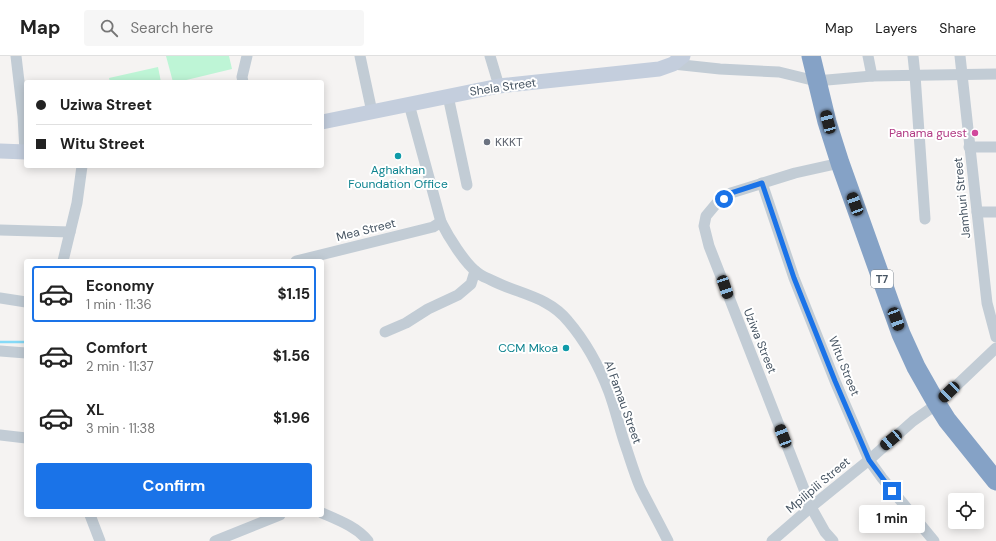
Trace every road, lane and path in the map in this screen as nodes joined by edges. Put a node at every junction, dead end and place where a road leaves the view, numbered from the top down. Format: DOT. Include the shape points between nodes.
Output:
graph roads {
  1 [pos="16,56"];
  2 [pos="247,56"];
  3 [pos="360,56"];
  4 [pos="490,56"];
  5 [pos="811,56"];
  6 [pos="868,56"];
  7 [pos="913,56"];
  8 [pos="960,56"];
  9 [pos="678,60"];
  10 [pos="961,74"];
  11 [pos="996,74"];
  12 [pos="915,75"];
  13 [pos="872,76"];
  14 [pos="243,80"];
  15 [pos="816,81"];
  16 [pos="499,86"];
  17 [pos="448,96"];
  18 [pos="409,104"];
  19 [pos="372,112"];
  20 [pos="324,122"];
  21 [pos="24,128"];
  22 [pos="969,147"];
  23 [pos="996,147"];
  24 [pos="0,151"];
  25 [pos="24,152"];
  26 [pos="840,163"];
  27 [pos="82,168"];
  28 [pos="762,183"];
  29 [pos="467,185"];
  30 [pos="977,212"];
  31 [pos="996,212"];
  32 [pos="925,219"];
  33 [pos="441,222"];
  34 [pos="0,230"];
  35 [pos="70,232"];
  36 [pos="63,259"];
  37 [pos="304,259"];
  38 [pos="476,271"];
  39 [pos="0,298"];
  40 [pos="24,302"];
  41 [pos="385,332"];
  42 [pos="996,337"];
  43 [pos="996,348"];
  44 [pos="0,351"];
  45 [pos="24,353"];
  46 [pos="937,404"];
  47 [pos="0,435"];
  48 [pos="24,438"];
  49 [pos="869,460"];
  50 [pos="996,482"];
  51 [pos="810,507"];
  52 [pos="324,514"];
  53 [pos="91,517"];
  54 [pos="275,517"];
  55 [pos="100,541"];
  56 [pos="215,541"];
  57 [pos="368,541"];
  58 [pos="668,541"];
  59 [pos="772,541"];
  60 [pos="833,541"];
  61 [pos="934,541"];
  1 -- 21 [label="street"];
  2 -- 14 [label="street"];
  3 -- 19 [label="street"];
  4 -- 16 [label="street"];
  5 -- 15 [label="highway, T7"];
  6 -- 13 [label="street"];
  7 -- 12 [label="street"];
  8 -- 10 [label="street, Jamhuri Street"];
  9 -- 15 [label="street" via="720,69 780,72"];
  9 -- 16 [label="main road, Shela Street" via="659,69"];
  10 -- 11 [label="street"];
  10 -- 12 [label="street"];
  10 -- 22 [label="street, Jamhuri Street"];
  12 -- 13 [label="street"];
  12 -- 32 [label="street"];
  13 -- 15 [label="street"];
  15 -- 26 [label="highway, T7"];
  16 -- 17 [label="main road, Shela Street"];
  17 -- 18 [label="main road, Shela Street"];
  17 -- 29 [label="street"];
  18 -- 19 [label="main road, Shela Street"];
  18 -- 33 [label="street, Al Famau Street"];
  19 -- 20 [label="main road, Shela Street"];
  22 -- 23 [label="street"];
  22 -- 30 [label="street, Jamhuri Street"];
  24 -- 25 [label="main road"];
  26 -- 28 [label="street, Uziwa Street" via="795,172"];
  26 -- 46 [label="highway, T7" via="901,334"];
  27 -- 35 [label="street"];
  28 -- 49 [label="street, Witu Street" via="794,278"];
  28 -- 51 [label="street, Uziwa Street" via="731,193 716,204 706,216 704,226 709,246"];
  30 -- 31 [label="street"];
  30 -- 42 [label="street, Jamhuri Street" via="987,303"];
  33 -- 37 [label="street, Mea Street" via="433,227"];
  33 -- 38 [label="street, Al Famau Street"];
  34 -- 35 [label="street"];
  35 -- 36 [label="street"];
  38 -- 41 [label="street" via="471,284 458,295"];
  38 -- 58 [label="street, Al Famau Street" via="499,284 548,303 560,312 579,334 603,376 640,486"];
  39 -- 40 [label="street"];
  43 -- 46 [label="street, Mpilipili Street"];
  44 -- 45 [label="street"];
  46 -- 49 [label="street, Mpilipili Street" via="913,421"];
  46 -- 50 [label="highway, T7"];
  47 -- 48 [label="street"];
  49 -- 51 [label="street, Mpilipili Street"];
  49 -- 61 [label="street, Witu Street"];
  51 -- 59 [label="street, Mpilipili Street"];
  51 -- 60 [label="street, Uziwa Street"];
  52 -- 57 [label="street" via="364,535"];
  53 -- 55 [label="street"];
  54 -- 56 [label="street"];
}
